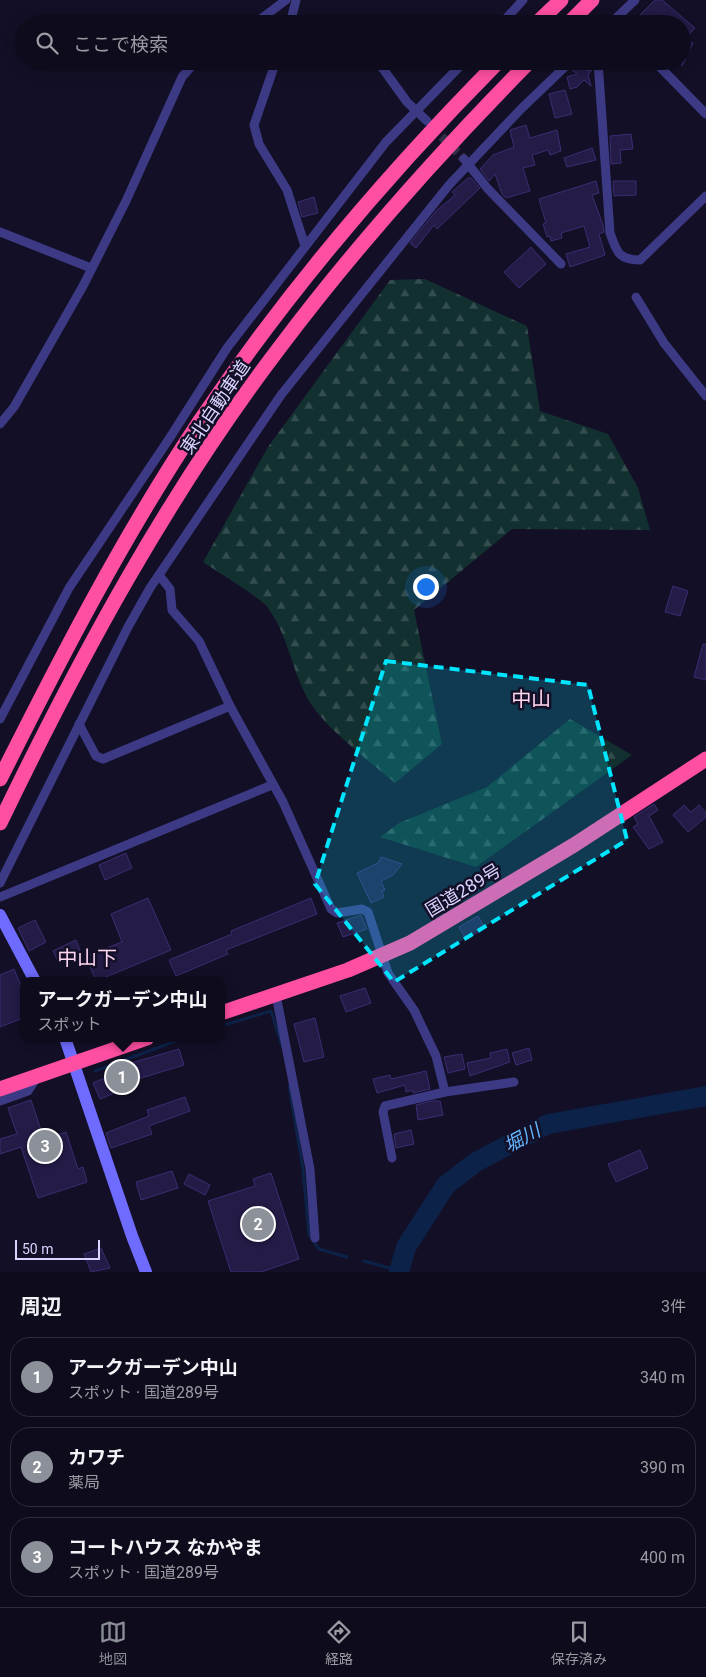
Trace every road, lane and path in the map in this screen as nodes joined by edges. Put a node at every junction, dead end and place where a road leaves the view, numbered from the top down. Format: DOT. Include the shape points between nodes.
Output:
graph roads {
  1 [pos="286,0"];
  2 [pos="296,0"];
  3 [pos="523,0"];
  4 [pos="561,0"];
  5 [pos="592,0"];
  6 [pos="635,0"];
  7 [pos="266,15"];
  8 [pos="292,15"];
  9 [pos="509,15"];
  10 [pos="545,15"];
  11 [pos="577,15"];
  12 [pos="621,15"];
  13 [pos="188,70"];
  14 [pos="273,70"];
  15 [pos="384,70"];
  16 [pos="456,70"];
  17 [pos="490,70"];
  18 [pos="521,70"];
  19 [pos="562,70"];
  20 [pos="599,70"];
  21 [pos="663,70"];
  22 [pos="417,109"];
  23 [pos="706,114"];
  24 [pos="427,121"];
  25 [pos="466,162"];
  26 [pos="706,196"];
  27 [pos="0,232"];
  28 [pos="305,246"];
  29 [pos="561,264"];
  30 [pos="91,268"];
  31 [pos="636,297"];
  32 [pos="706,396"];
  33 [pos="0,424"];
  34 [pos="159,575"];
  35 [pos="230,706"];
  36 [pos="0,719"];
  37 [pos="79,724"];
  38 [pos="706,759"];
  39 [pos="0,779"];
  40 [pos="272,785"];
  41 [pos="0,823"];
  42 [pos="0,883"];
  43 [pos="0,897"];
  44 [pos="0,915"];
  45 [pos="381,956"];
  46 [pos="33,977"];
  47 [pos="276,995"];
  48 [pos="225,1012"];
  49 [pos="67,1042"];
  50 [pos="135,1042"];
  51 [pos="75,1063"];
  52 [pos="37,1076"];
  53 [pos="514,1082"];
  54 [pos="0,1088"];
  55 [pos="446,1092"];
  56 [pos="0,1101"];
  57 [pos="392,1158"];
  58 [pos="315,1238"];
  59 [pos="146,1272"];
  1 -- 7 [label="street"];
  2 -- 8 [label="street"];
  3 -- 9 [label="street"];
  4 -- 10 [label="highway"];
  5 -- 11 [label="highway"];
  6 -- 12 [label="street"];
  13 -- 30 [label="street"];
  14 -- 28 [label="street" via="254,125 259,144 287,190"];
  15 -- 22 [label="street"];
  16 -- 22 [label="street"];
  17 -- 39 [label="highway, 東北自動車道" via="394,172 326,252 260,336 200,422 90,602"];
  18 -- 41 [label="highway, 東北自動車道" via="437,158 344,265 279,347 219,433 109,609"];
  19 -- 25 [label="street"];
  20 -- 26 [label="street" via="610,233 621,256 640,260"];
  21 -- 23 [label="street"];
  22 -- 24 [label="street"];
  22 -- 28 [label="street" via="386,142"];
  25 -- 29 [label="street"];
  25 -- 34 [label="street" via="281,395"];
  27 -- 30 [label="street"];
  28 -- 36 [label="street" via="227,348 69,588"];
  30 -- 33 [label="street" via="14,407"];
  31 -- 32 [label="street" via="664,343"];
  34 -- 35 [label="street" via="170,588 175,616 199,641"];
  34 -- 37 [label="street" via="128,627"];
  35 -- 37 [label="street" via="103,759 96,756"];
  35 -- 40 [label="street"];
  37 -- 42 [label="street"];
  38 -- 45 [label="highway, 国道289号" via="533,870 410,943"];
  40 -- 43 [label="street"];
  40 -- 45 [label="street" via="331,909 337,913 362,909 368,912"];
  44 -- 46 [label="street"];
  45 -- 47 [label="highway, 国道289号"];
  45 -- 55 [label="street" via="388,973 414,1010 436,1056"];
  47 -- 48 [label="highway, 国道289号"];
  47 -- 58 [label="street" via="310,1169"];
  49 -- 51 [label="street"];
  50 -- 51 [label="highway"];
  51 -- 52 [label="highway"];
  51 -- 59 [label="street"];
  52 -- 54 [label="highway"];
  52 -- 56 [label="street" via="28,1091"];
  53 -- 55 [label="street"];
  55 -- 57 [label="street" via="385,1106 383,1112"];
}
